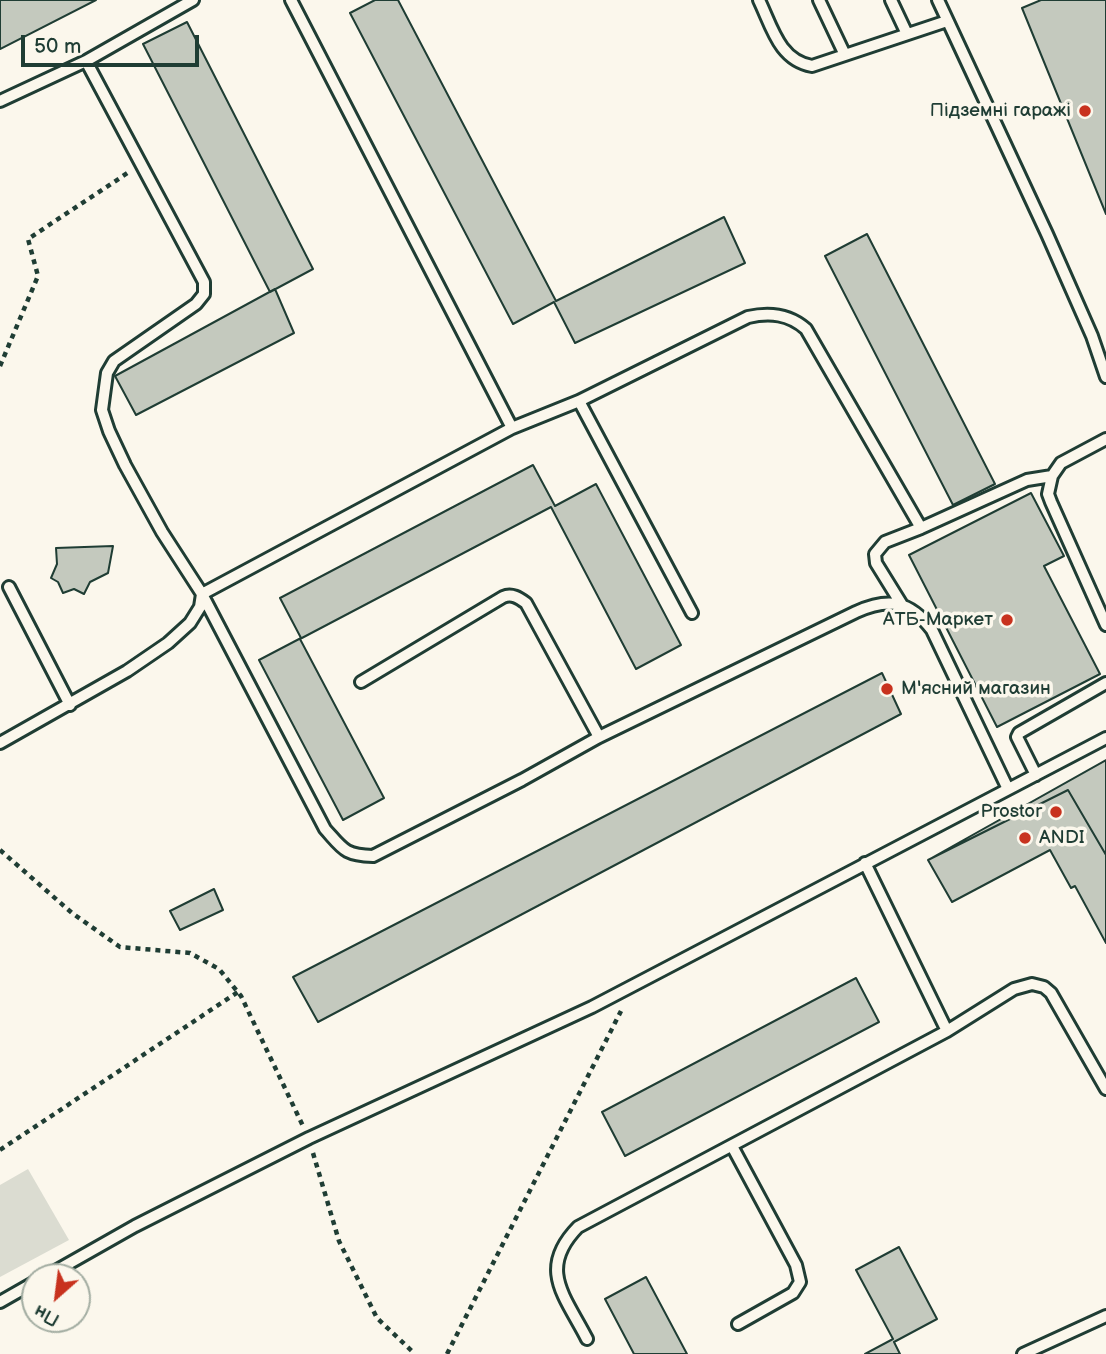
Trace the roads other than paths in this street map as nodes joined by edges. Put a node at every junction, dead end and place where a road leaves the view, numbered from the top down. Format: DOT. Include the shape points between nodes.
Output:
graph roads {
  1 [pos="193,0"];
  2 [pos="291,0"];
  3 [pos="759,0"];
  4 [pos="819,0"];
  5 [pos="891,0"];
  6 [pos="938,0"];
  7 [pos="947,21"];
  8 [pos="907,34"];
  9 [pos="845,55"];
  10 [pos="86,61"];
  11 [pos="0,101"];
  12 [pos="1106,377"];
  13 [pos="579,401"];
  14 [pos="512,428"];
  15 [pos="1106,439"];
  16 [pos="1052,477"];
  17 [pos="921,528"];
  18 [pos="9,587"];
  19 [pos="202,594"];
  20 [pos="902,605"];
  21 [pos="692,613"];
  22 [pos="1106,625"];
  23 [pos="361,682"];
  24 [pos="1106,683"];
  25 [pos="70,705"];
  26 [pos="599,737"];
  27 [pos="1106,738"];
  28 [pos="0,743"];
  29 [pos="1036,775"];
  30 [pos="1007,789"];
  31 [pos="865,863"];
  32 [pos="947,1031"];
  33 [pos="1106,1089"];
  34 [pos="732,1146"];
  35 [pos="70,1263"];
  36 [pos="21,1291"];
  37 [pos="0,1302"];
  38 [pos="1106,1316"];
  39 [pos="738,1324"];
  40 [pos="587,1339"];
  41 [pos="1023,1354"];
  1 -- 10 [label="lane"];
  2 -- 14 [label="lane"];
  3 -- 9 [label="lane" via="783,50 798,64 812,66"];
  4 -- 9 [label="lane"];
  5 -- 8 [label="lane"];
  6 -- 7 [label="lane"];
  7 -- 8 [label="lane"];
  7 -- 12 [label="lane" via="1047,234"];
  8 -- 9 [label="lane"];
  10 -- 11 [label="lane"];
  10 -- 19 [label="lane" via="204,282 195,304 114,361 107,373 102,410 125,465"];
  13 -- 14 [label="lane"];
  13 -- 17 [label="lane" via="748,317 780,315 795,320 806,329"];
  13 -- 21 [label="lane"];
  14 -- 19 [label="lane"];
  15 -- 16 [label="lane" via="1061,463"];
  16 -- 17 [label="lane" via="1027,481"];
  16 -- 22 [label="lane" via="1048,494"];
  17 -- 20 [label="lane" via="885,542 875,554"];
  18 -- 25 [label="lane"];
  19 -- 25 [label="lane" via="190,623 168,643"];
  19 -- 26 [label="lane" via="325,829 352,856 373,856 396,846"];
  20 -- 26 [label="lane" via="873,604"];
  20 -- 30 [label="lane" via="921,615 932,630"];
  23 -- 26 [label="lane" via="503,597 518,597 526,603"];
  24 -- 29 [label="lane" via="1018,735"];
  25 -- 28 [label="lane"];
  27 -- 29 [label="lane"];
  29 -- 30 [label="lane"];
  30 -- 31 [label="lane"];
  31 -- 32 [label="lane"];
  31 -- 35 [label="lane" via="592,1007 309,1138"];
  32 -- 33 [label="lane" via="1014,989 1032,984 1044,987"];
  32 -- 34 [label="lane"];
  34 -- 39 [label="lane" via="796,1265 800,1282 793,1293"];
  34 -- 40 [label="lane" via="578,1227 561,1247 555,1275"];
  36 -- 37 [label="lane"];
  38 -- 41 [label="lane"];
}
